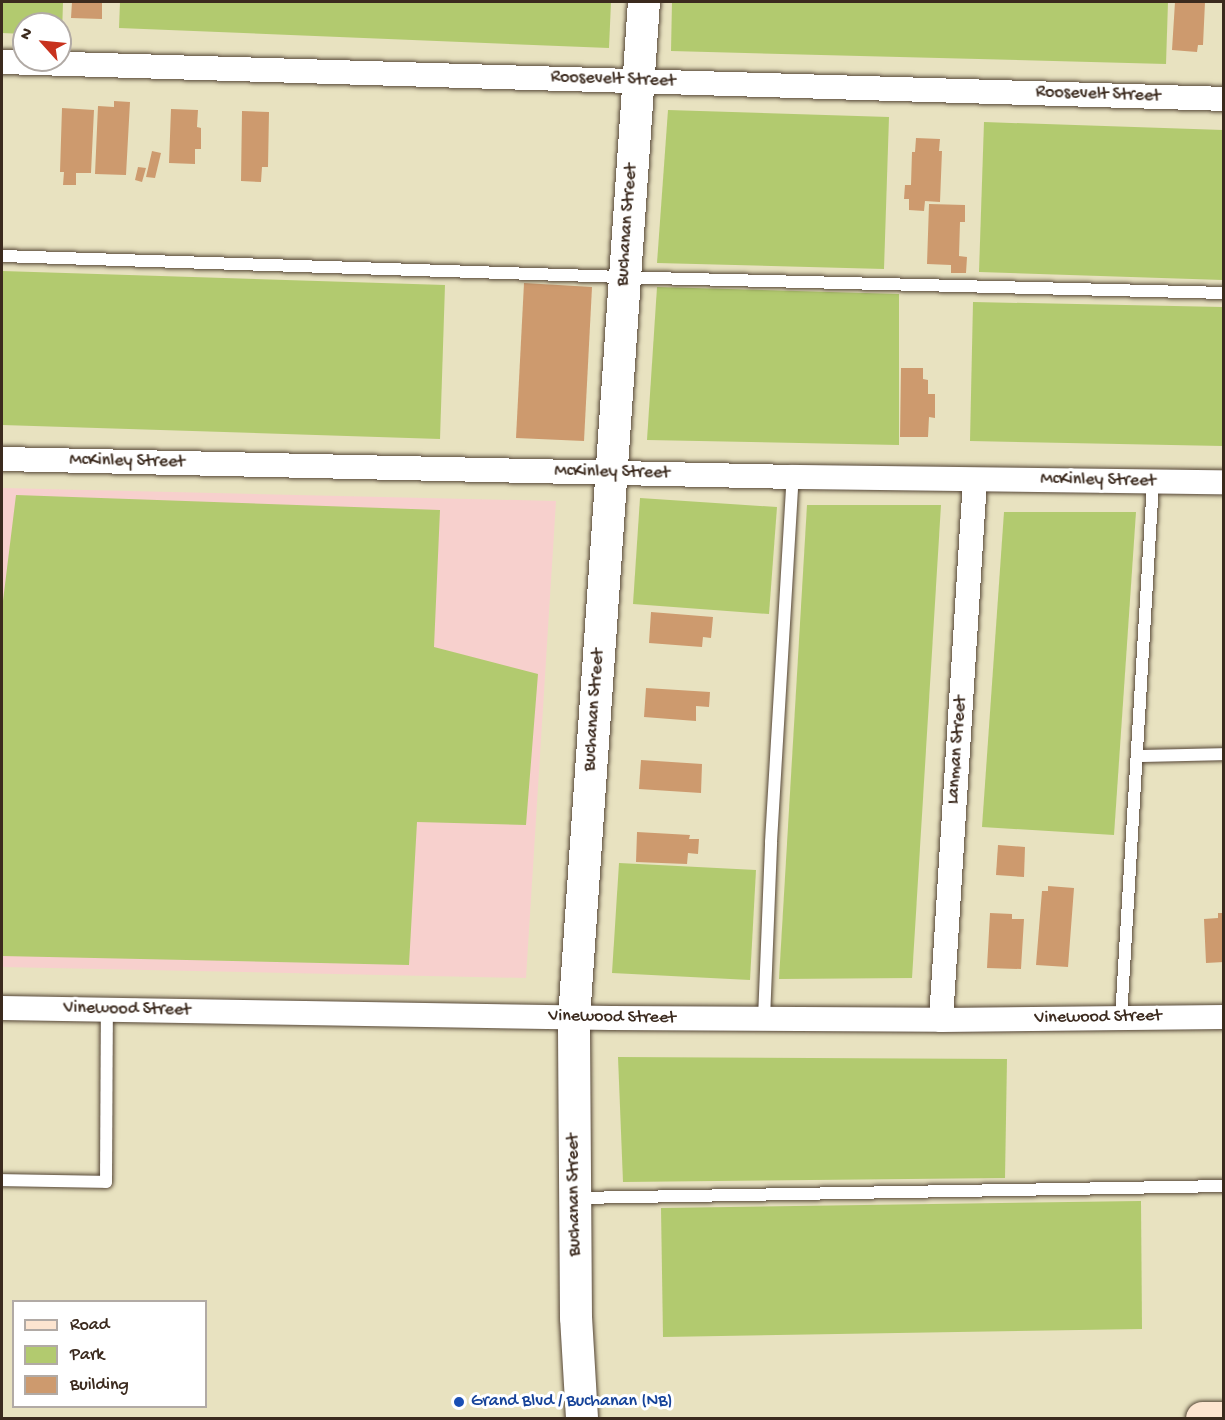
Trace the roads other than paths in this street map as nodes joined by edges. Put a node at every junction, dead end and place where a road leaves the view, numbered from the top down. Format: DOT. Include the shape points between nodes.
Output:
graph roads {
  1 [pos="644,2"];
  2 [pos="2,62"];
  3 [pos="639,81"];
  4 [pos="1224,99"];
  5 [pos="2,256"];
  6 [pos="625,278"];
  7 [pos="1224,293"];
  8 [pos="2,459"];
  9 [pos="611,473"];
  10 [pos="793,477"];
  11 [pos="975,480"];
  12 [pos="1153,482"];
  13 [pos="1224,483"];
  14 [pos="1224,754"];
  15 [pos="1137,756"];
  16 [pos="2,1008"];
  17 [pos="107,1010"];
  18 [pos="1224,1017"];
  19 [pos="574,1018"];
  20 [pos="1122,1018"];
  21 [pos="764,1019"];
  22 [pos="941,1020"];
  23 [pos="2,1180"];
  24 [pos="1224,1186"];
  25 [pos="575,1198"];
  26 [pos="1224,1418"];
  27 [pos="582,1419"];
  28 [pos="1202,1419"];
  1 -- 3 [label="street, Buchanan Street"];
  2 -- 3 [label="street, Roosevelt Street"];
  3 -- 4 [label="street, Roosevelt Street"];
  3 -- 6 [label="street, Buchanan Street"];
  5 -- 6 [label="lane"];
  6 -- 7 [label="lane"];
  6 -- 9 [label="street, Buchanan Street"];
  8 -- 9 [label="street, McKinley Street"];
  9 -- 10 [label="street, McKinley Street"];
  9 -- 19 [label="street, Buchanan Street"];
  10 -- 11 [label="street, McKinley Street"];
  10 -- 21 [label="lane"];
  11 -- 12 [label="street, McKinley Street"];
  11 -- 22 [label="street, Lanman Street"];
  12 -- 13 [label="street, McKinley Street"];
  12 -- 15 [label="lane"];
  14 -- 15 [label="lane"];
  15 -- 20 [label="lane"];
  16 -- 17 [label="street, Vinewood Street"];
  17 -- 19 [label="street, Vinewood Street"];
  17 -- 23 [label="lane" via="106,1182"];
  18 -- 20 [label="street, Vinewood Street"];
  19 -- 21 [label="street, Vinewood Street"];
  19 -- 25 [label="street, Buchanan Street"];
  20 -- 22 [label="street, Vinewood Street"];
  21 -- 22 [label="street, Vinewood Street"];
  24 -- 25 [label="lane"];
  25 -- 27 [label="street, Buchanan Street"];
  26 -- 28 [label="main road"];
}
